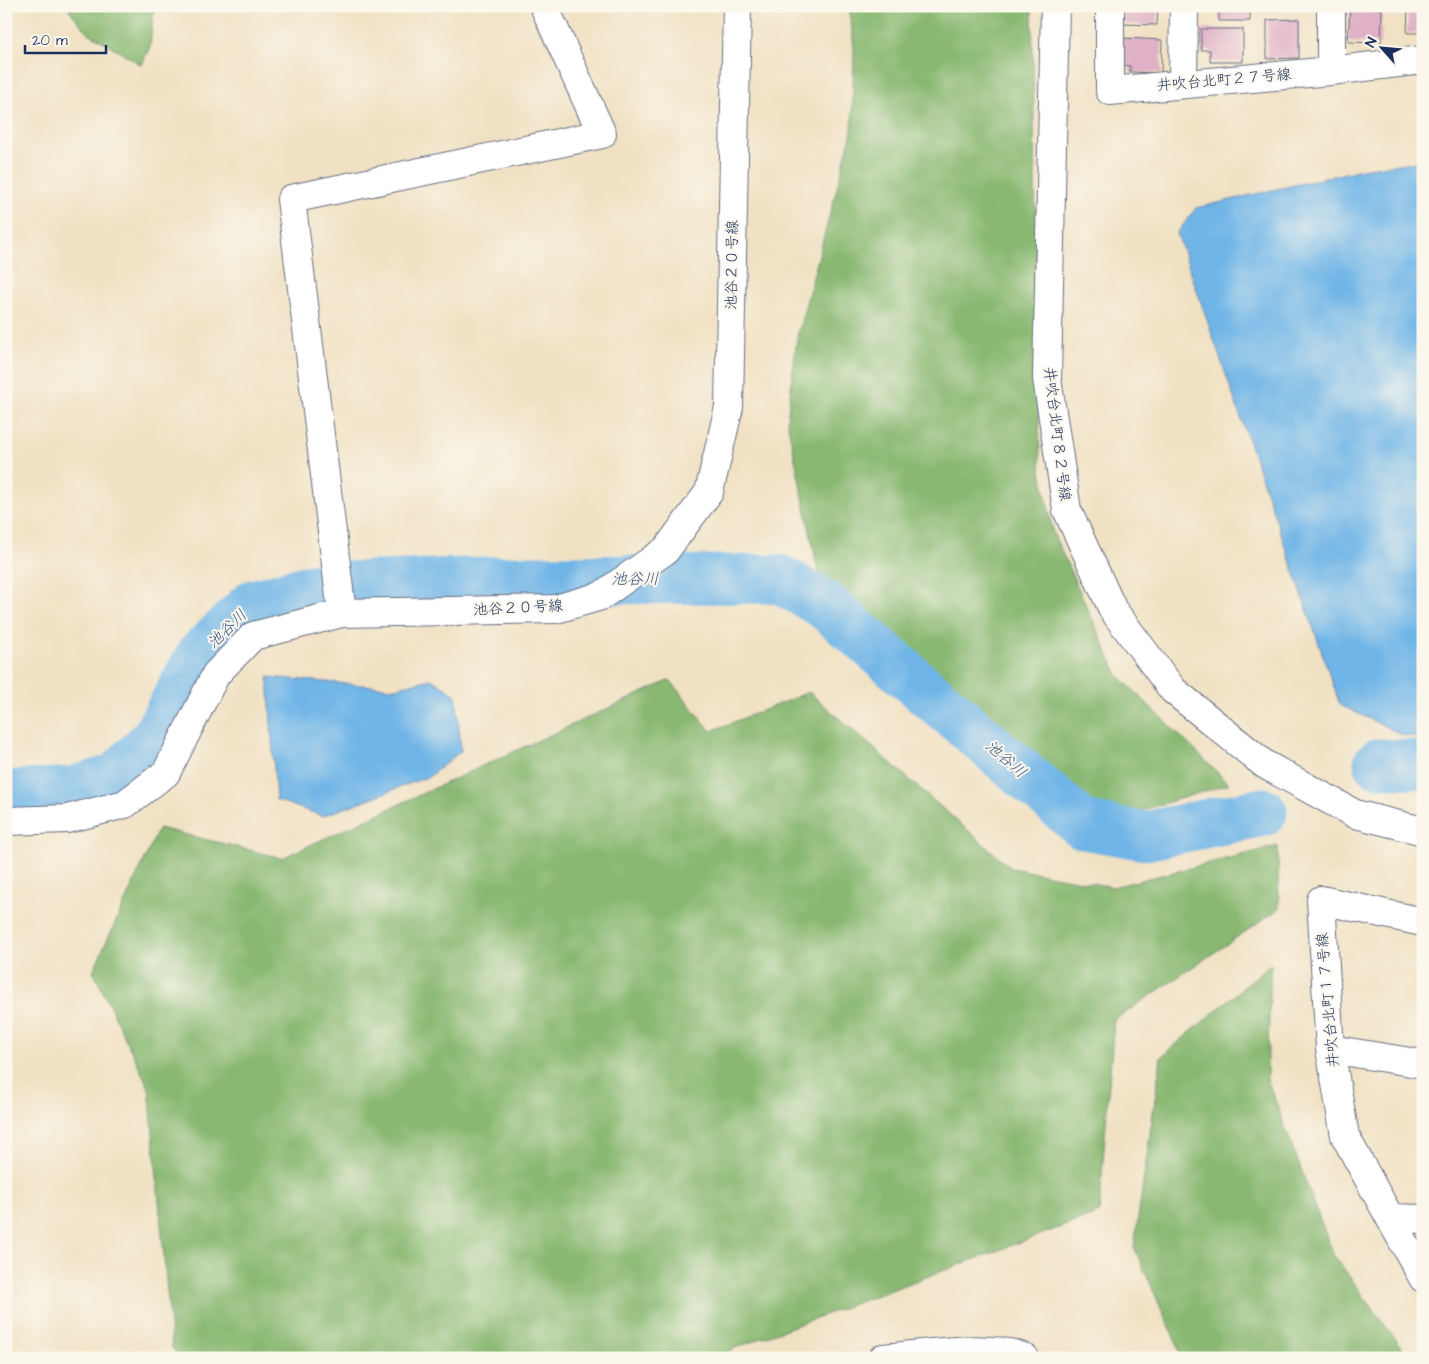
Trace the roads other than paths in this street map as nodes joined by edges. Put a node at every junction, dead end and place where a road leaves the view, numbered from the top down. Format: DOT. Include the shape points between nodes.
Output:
graph roads {
  1 [pos="544,6"];
  2 [pos="737,6"];
  3 [pos="1055,6"];
  4 [pos="1110,6"];
  5 [pos="1184,6"];
  6 [pos="1331,6"];
  7 [pos="1423,60"];
  8 [pos="1331,71"];
  9 [pos="1183,84"];
  10 [pos="342,613"];
  11 [pos="6,821"];
  12 [pos="1423,832"];
  13 [pos="1423,922"];
  14 [pos="1330,1048"];
  15 [pos="1423,1064"];
  16 [pos="1390,1218"];
  17 [pos="1423,1219"];
  18 [pos="1423,1278"];
  19 [pos="883,1358"];
  20 [pos="1025,1358"];
  1 -- 10 [label="street" via="602,134 291,199"];
  2 -- 10 [label="street, 池谷２０号線" via="729,407 709,492 666,550 601,596 556,609"];
  3 -- 12 [label="street, 井吹台北町８２号線" via="1047,379 1067,510 1113,610 1173,690 1264,764 1355,814"];
  4 -- 9 [label="street, 井吹台北町２７号線" via="1110,91"];
  5 -- 9 [label="street"];
  6 -- 8 [label="street"];
  7 -- 8 [label="street, 井吹台北町２７号線"];
  8 -- 9 [label="street, 井吹台北町２７号線"];
  10 -- 11 [label="street, 池谷２０号線" via="253,636 216,674 166,773 125,804 67,820"];
  13 -- 14 [label="street, 井吹台北町１７号線" via="1320,900"];
  14 -- 15 [label="street"];
  14 -- 16 [label="street, 井吹台北町１７号線" via="1345,1136"];
  16 -- 17 [label="street"];
  16 -- 18 [label="street, 井吹台北町１７号線"];
  19 -- 20 [label="street" via="978,1350 1018,1354"];
}
